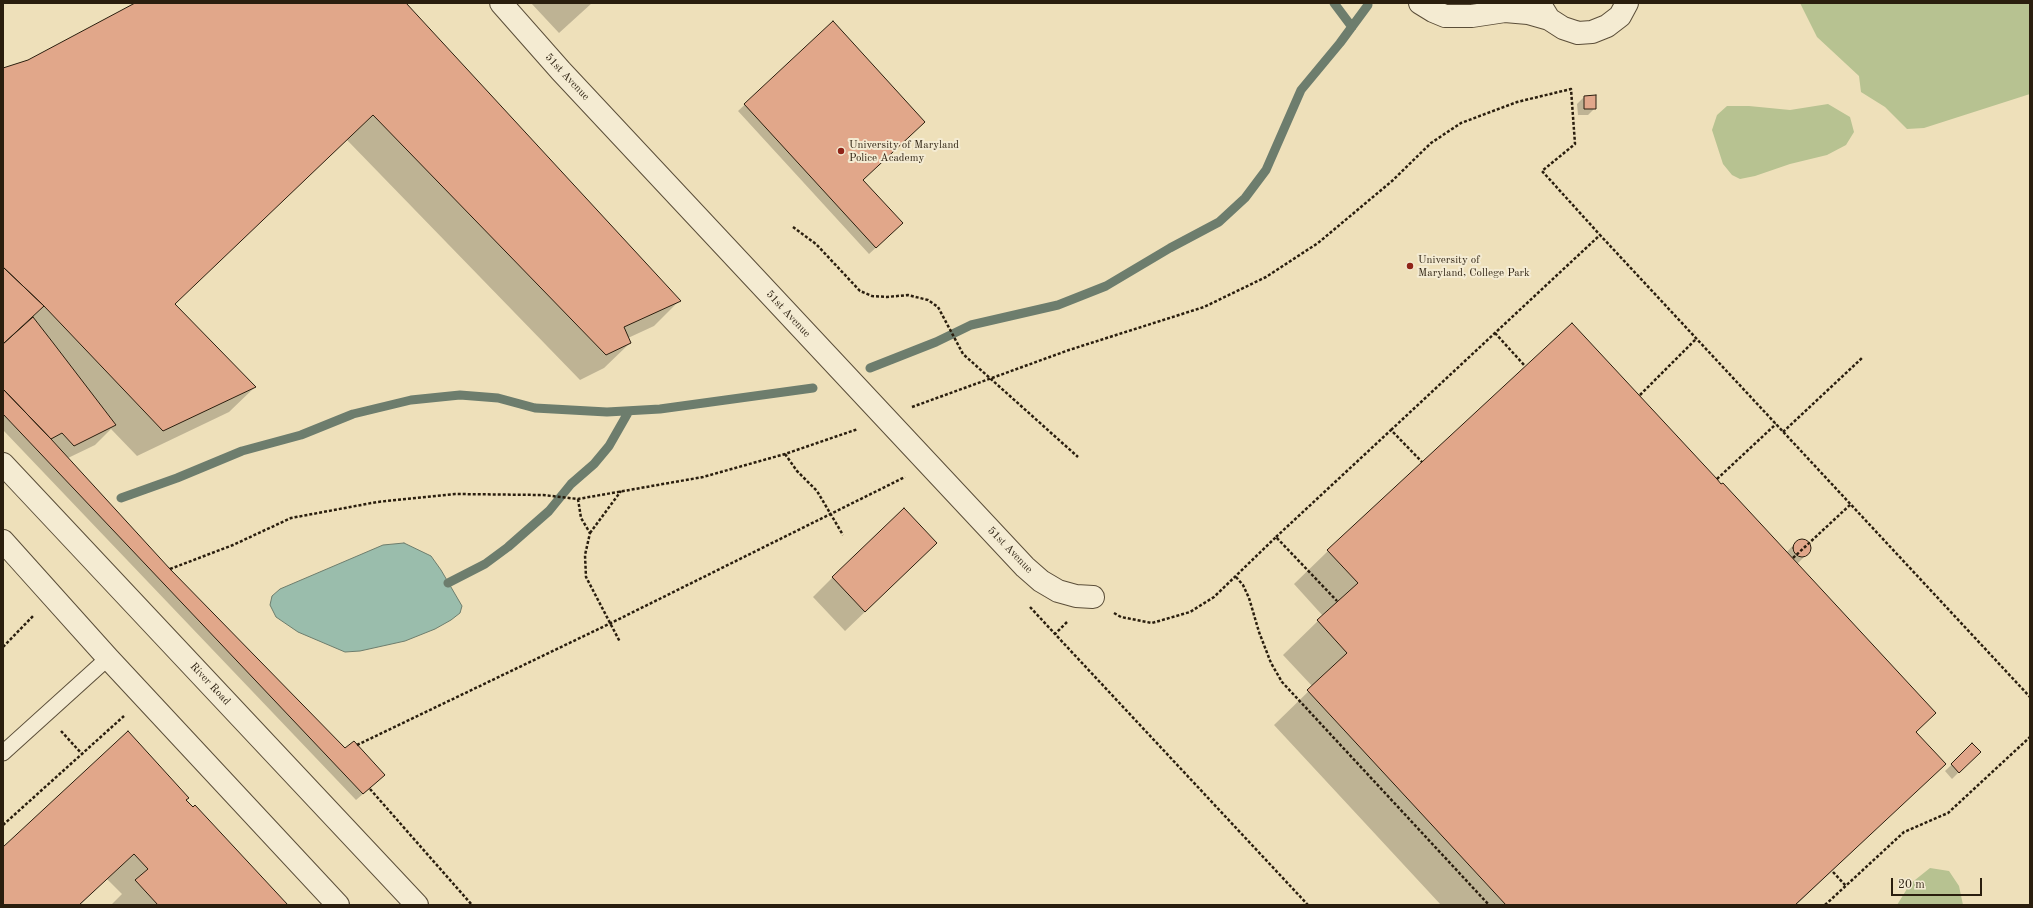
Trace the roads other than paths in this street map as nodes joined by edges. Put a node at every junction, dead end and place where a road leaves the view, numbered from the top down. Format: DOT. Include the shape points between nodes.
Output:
graph roads {
  1 [pos="501,3"];
  2 [pos="1420,3"];
  3 [pos="1627,3"];
  4 [pos="1492,8"];
  5 [pos="1544,11"];
  6 [pos="3,464"];
  7 [pos="3,541"];
  8 [pos="1093,597"];
  9 [pos="108,658"];
  10 [pos="3,753"];
  11 [pos="338,905"];
  12 [pos="417,905"];
  1 -- 8 [label="street, 51st Avenue" via="561,71 1024,566 1041,581 1058,591"];
  2 -- 4 [label="street" via="1445,16 1459,17"];
  3 -- 5 [label="street" via="1620,16 1607,26 1592,32 1563,28"];
  4 -- 5 [label="street" via="1528,13"];
  6 -- 12 [label="street, River Road"];
  7 -- 9 [label="street"];
  9 -- 10 [label="lane"];
  9 -- 11 [label="street"];
}
